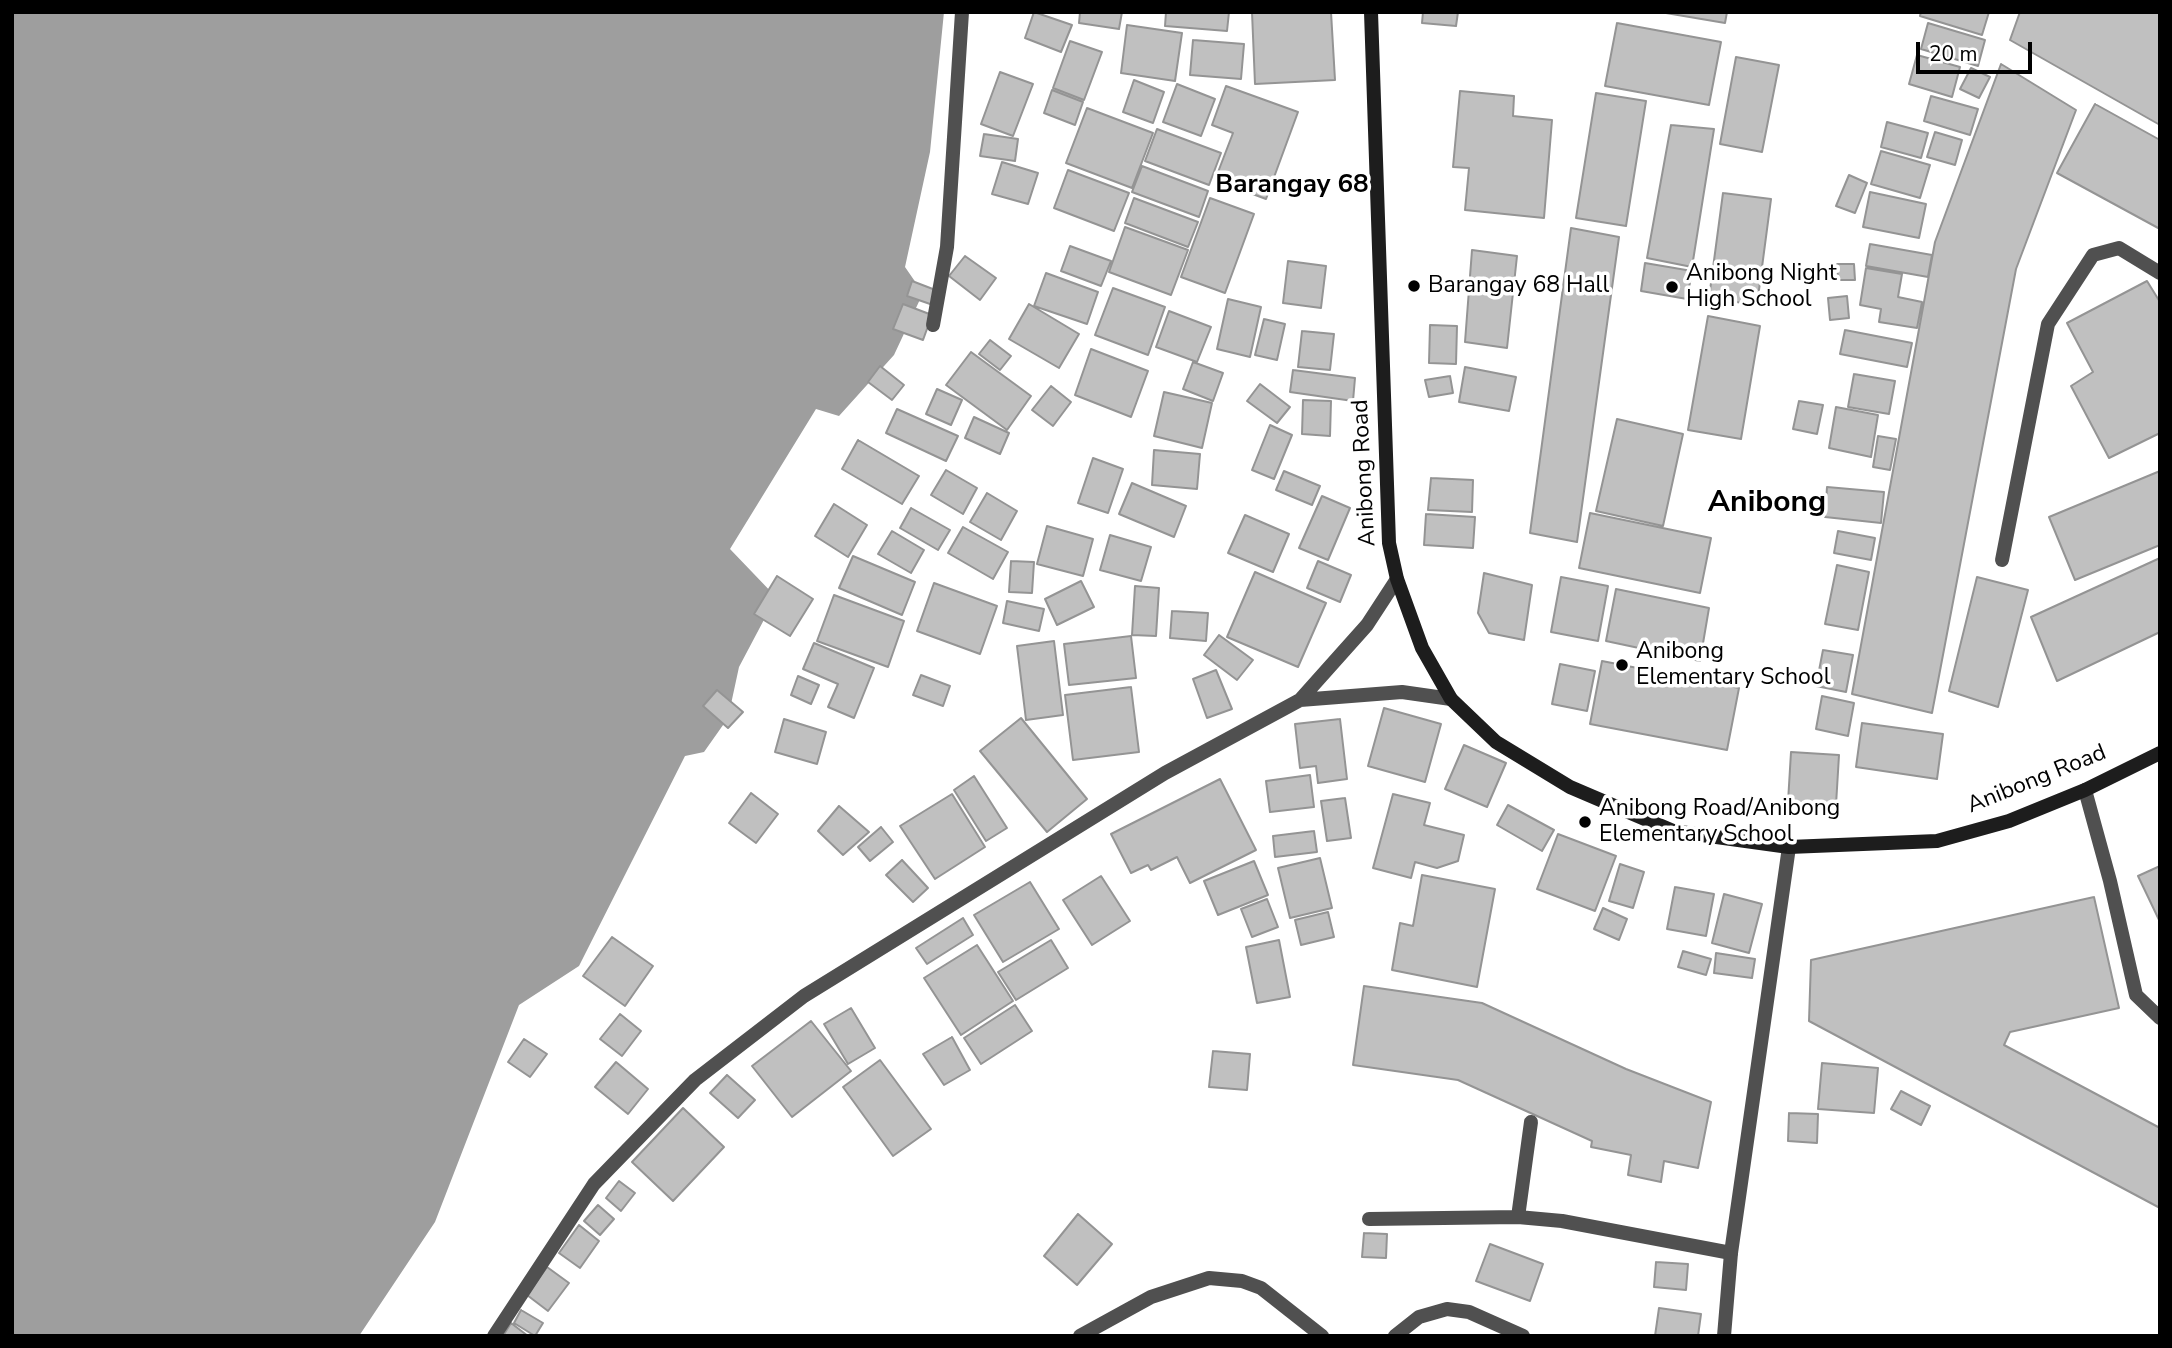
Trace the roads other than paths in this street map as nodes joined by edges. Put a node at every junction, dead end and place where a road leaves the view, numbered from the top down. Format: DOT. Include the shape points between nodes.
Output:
graph roads {
  1 [pos="962,12"];
  2 [pos="1371,12"];
  3 [pos="2160,273"];
  4 [pos="933,325"];
  5 [pos="2002,560"];
  6 [pos="1397,579"];
  7 [pos="1451,699"];
  8 [pos="1300,700"];
  9 [pos="2160,753"];
  10 [pos="2085,790"];
  11 [pos="1789,847"];
  12 [pos="2160,1018"];
  13 [pos="1531,1122"];
  14 [pos="1518,1217"];
  15 [pos="1369,1219"];
  16 [pos="1731,1253"];
  17 [pos="494,1336"];
  18 [pos="1080,1336"];
  19 [pos="1322,1336"];
  20 [pos="1395,1336"];
  21 [pos="1523,1336"];
  22 [pos="1724,1336"];
  1 -- 4 [label="street" via="947,247"];
  2 -- 6 [label="main road, Anibong Road" via="1389,542"];
  3 -- 5 [label="street" via="2119,248 2093,255 2048,324"];
  6 -- 7 [label="main road, Anibong Road" via="1422,648"];
  6 -- 8 [label="street" via="1367,625"];
  7 -- 8 [label="street" via="1402,692"];
  7 -- 11 [label="main road, Anibong Road" via="1496,742 1570,787 1672,831"];
  8 -- 17 [label="street" via="1165,773 804,996 695,1080 594,1184"];
  9 -- 10 [label="main road, Anibong Road"];
  10 -- 11 [label="main road, Anibong Road" via="2009,821 1937,841"];
  10 -- 12 [label="street" via="2136,995"];
  11 -- 16 [label="street"];
  13 -- 14 [label="street"];
  14 -- 15 [label="street"];
  14 -- 16 [label="street" via="1562,1220"];
  16 -- 22 [label="street"];
  18 -- 19 [label="street" via="1151,1297 1209,1278 1242,1281 1261,1289"];
  20 -- 21 [label="street" via="1419,1317 1447,1309 1469,1312"];
}
